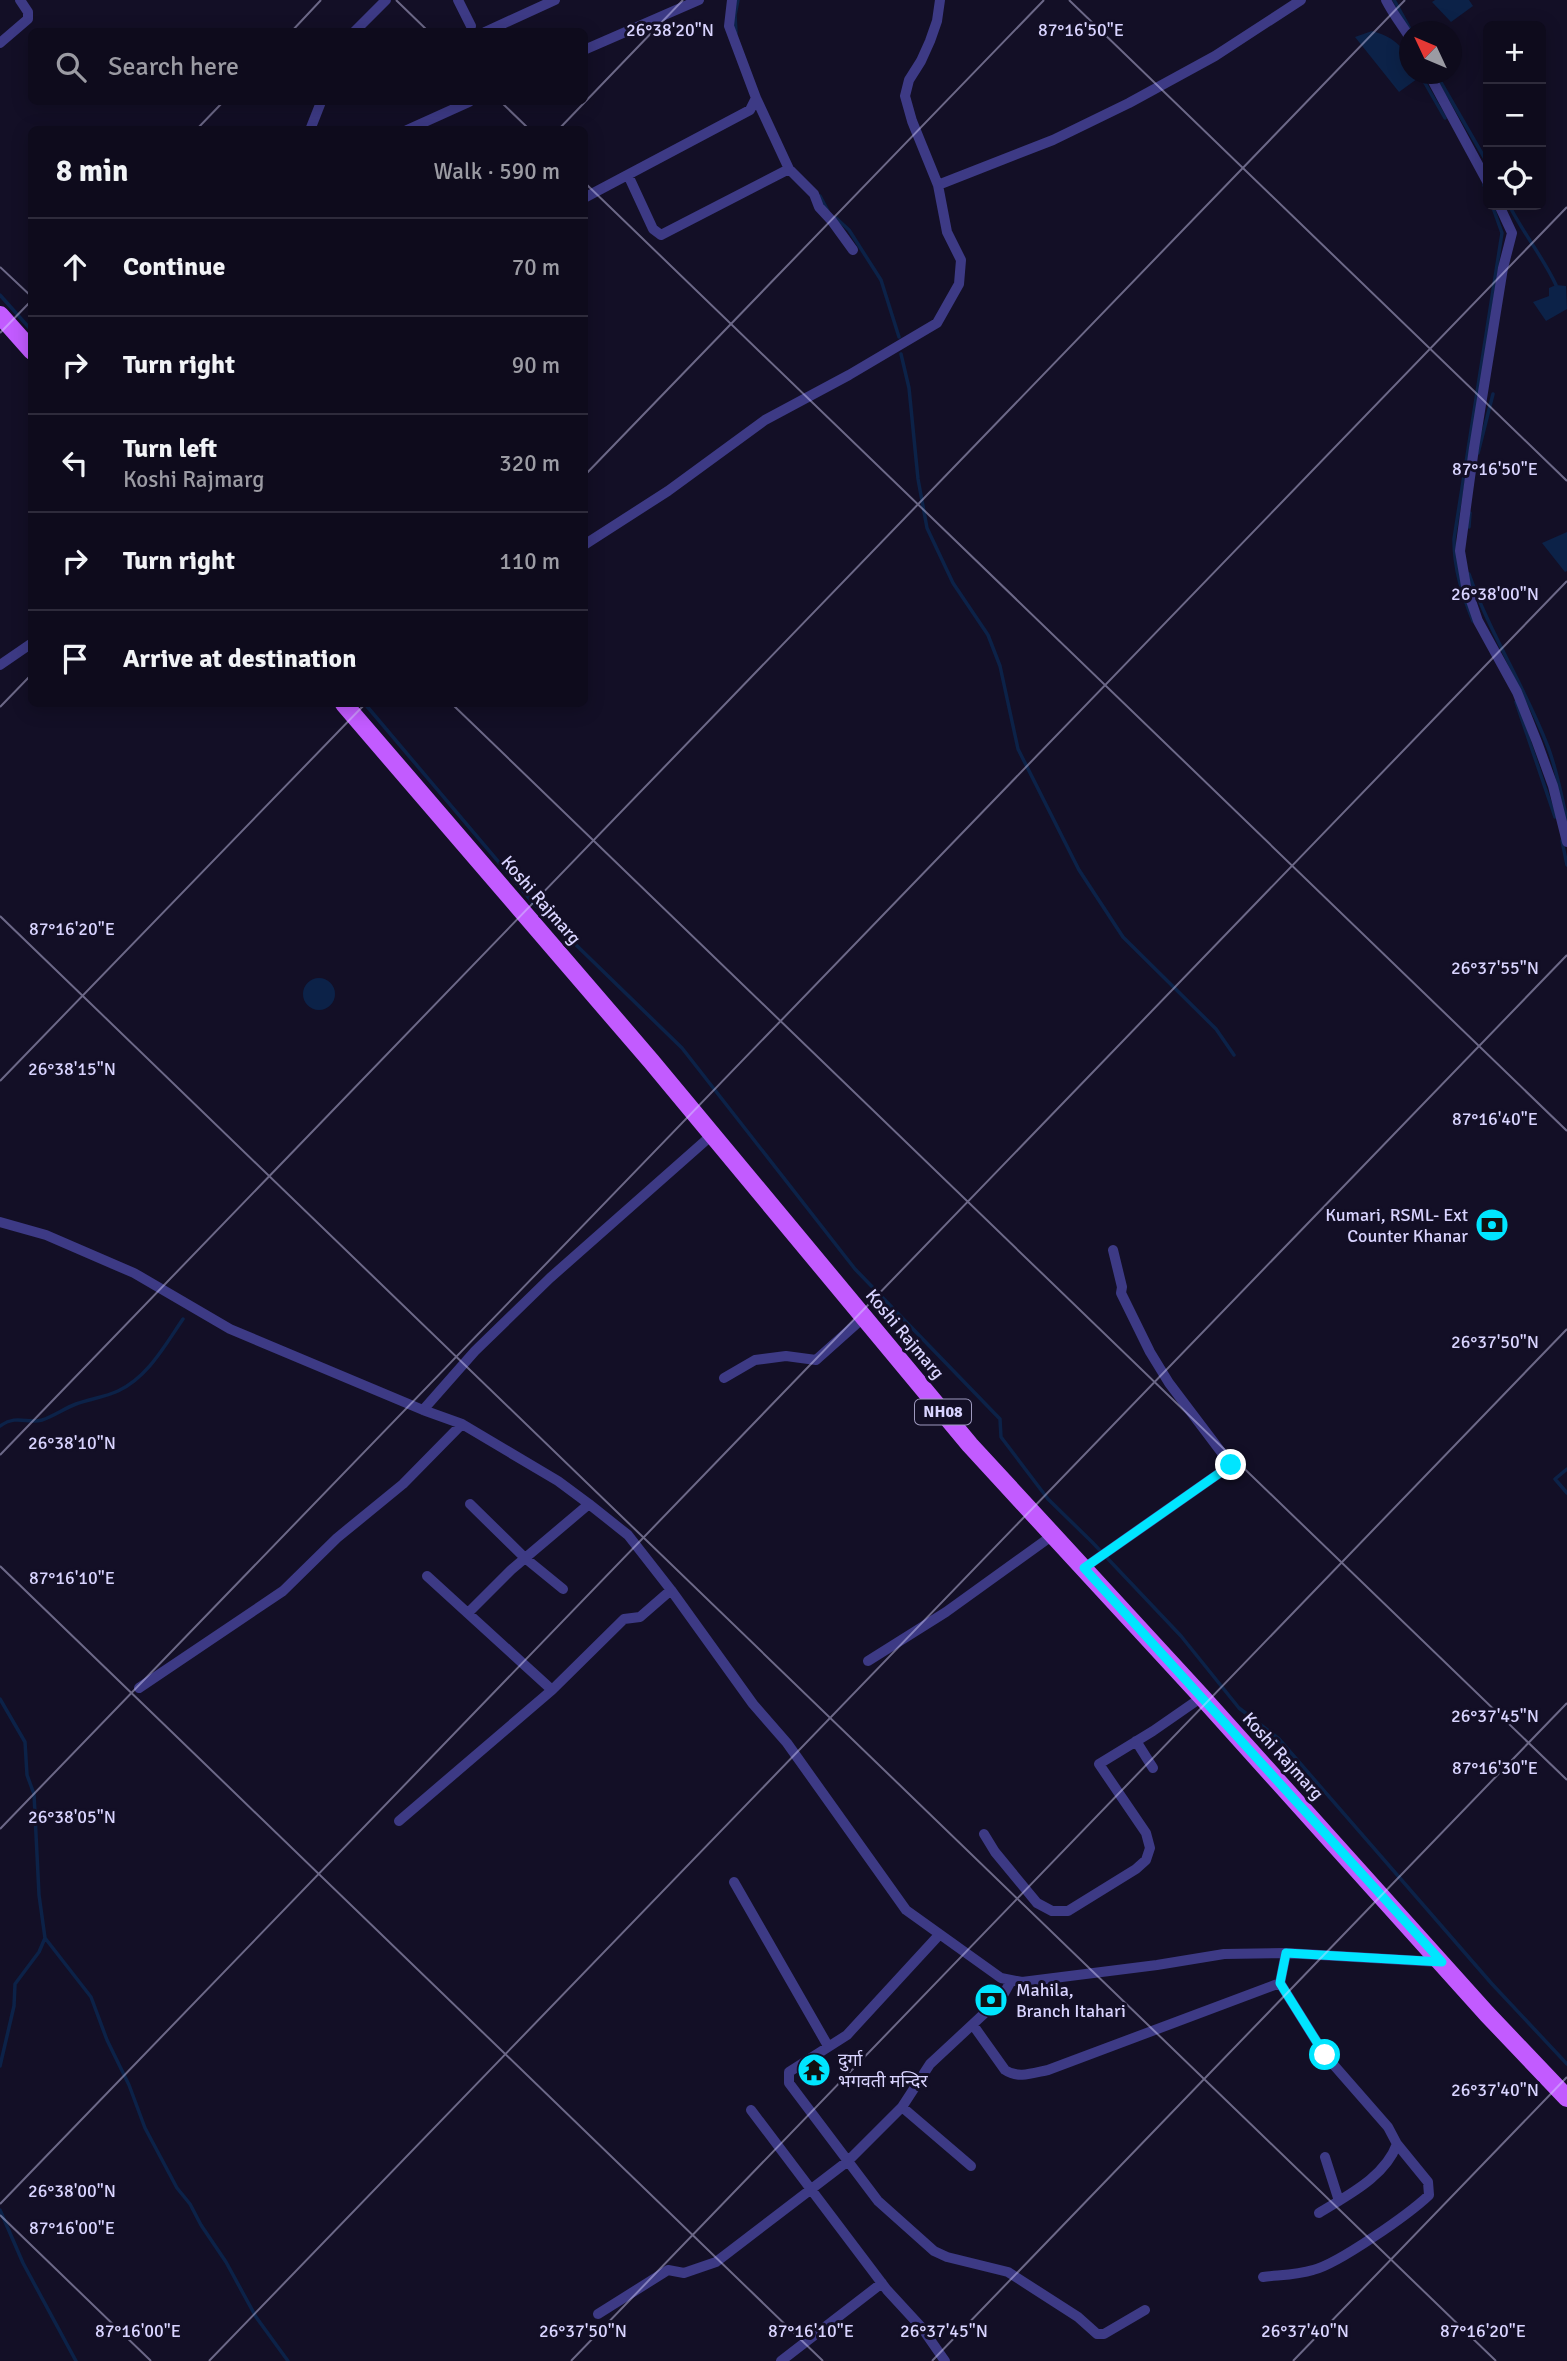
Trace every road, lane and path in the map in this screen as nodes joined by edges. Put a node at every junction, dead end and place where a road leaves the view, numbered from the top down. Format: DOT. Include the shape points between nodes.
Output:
graph roads {
  1 [pos="20,0"];
  2 [pos="386,0"];
  3 [pos="458,0"];
  4 [pos="555,0"];
  5 [pos="699,0"];
  6 [pos="732,0"];
  7 [pos="940,0"];
  8 [pos="1301,0"];
  9 [pos="1386,0"];
  10 [pos="1400,21"];
  11 [pos="358,28"];
  12 [pos="478,28"];
  13 [pos="484,28"];
  14 [pos="0,44"];
  15 [pos="588,48"];
  16 [pos="1434,84"];
  17 [pos="757,98"];
  18 [pos="320,105"];
  19 [pos="462,105"];
  20 [pos="312,126"];
  21 [pos="416,126"];
  22 [pos="789,169"];
  23 [pos="1483,174"];
  24 [pos="628,175"];
  25 [pos="938,185"];
  26 [pos="588,196"];
  27 [pos="1501,210"];
  28 [pos="853,250"];
  29 [pos="0,315"];
  30 [pos="28,346"];
  31 [pos="588,542"];
  32 [pos="28,646"];
  33 [pos="0,665"];
  34 [pos="347,707"];
  35 [pos="1567,842"];
  36 [pos="713,1134"];
  37 [pos="0,1222"];
  38 [pos="1113,1250"];
  39 [pos="863,1318"];
  40 [pos="724,1378"];
  41 [pos="423,1410"];
  42 [pos="463,1424"];
  43 [pos="470,1504"];
  44 [pos="589,1504"];
  45 [pos="1053,1535"];
  46 [pos="526,1558"];
  47 [pos="1084,1568"];
  48 [pos="428,1576"];
  49 [pos="563,1590"];
  50 [pos="671,1590"];
  51 [pos="468,1613"];
  52 [pos="868,1661"];
  53 [pos="139,1688"];
  54 [pos="552,1690"];
  55 [pos="1202,1697"];
  56 [pos="1136,1741"];
  57 [pos="1153,1768"];
  58 [pos="399,1821"];
  59 [pos="984,1834"];
  60 [pos="734,1881"];
  61 [pos="940,1935"];
  62 [pos="1286,1953"];
  63 [pos="1442,1962"];
  64 [pos="1011,1981"];
  65 [pos="1280,1983"];
  66 [pos="973,2025"];
  67 [pos="828,2046"];
  68 [pos="1567,2098"];
  69 [pos="902,2107"];
  70 [pos="751,2110"];
  71 [pos="1397,2144"];
  72 [pos="1325,2157"];
  73 [pos="848,2161"];
  74 [pos="971,2166"];
  75 [pos="813,2189"];
  76 [pos="1339,2201"];
  77 [pos="1319,2213"];
  78 [pos="1263,2277"];
  79 [pos="882,2283"];
  80 [pos="1146,2310"];
  81 [pos="598,2314"];
  82 [pos="781,2361"];
  83 [pos="945,2361"];
  1 -- 14 [label="street" via="28,19"];
  2 -- 11 [label="street"];
  3 -- 12 [label="street"];
  4 -- 13 [label="street"];
  5 -- 15 [label="street"];
  6 -- 17 [label="street" via="729,26"];
  7 -- 25 [label="street" via="930,41 905,96"];
  8 -- 25 [label="street" via="1215,56 1129,103 1053,140"];
  9 -- 10 [label="street"];
  16 -- 23 [label="street"];
  17 -- 22 [label="street"];
  17 -- 24 [label="street" via="750,110"];
  18 -- 20 [label="street"];
  19 -- 21 [label="street"];
  22 -- 24 [label="street" via="661,235 653,229"];
  22 -- 28 [label="street" via="814,194"];
  24 -- 26 [label="street"];
  25 -- 31 [label="street" via="947,232 961,260 959,284 937,323 765,420"];
  27 -- 35 [label="street" via="1512,233 1460,551 1478,621 1532,729"];
  29 -- 30 [label="main road"];
  32 -- 33 [label="street"];
  34 -- 36 [label="main road, Koshi Rajmarg / NH08"];
  36 -- 39 [label="main road, Koshi Rajmarg / NH08"];
  36 -- 41 [label="street" via="550,1278"];
  37 -- 41 [label="street" via="46,1235 135,1273 230,1329"];
  38 -- 47 [label="street" via="1121,1293 1150,1352 1231,1465"];
  39 -- 40 [label="street" via="816,1360 786,1356 755,1360"];
  39 -- 45 [label="main road, Koshi Rajmarg / NH08"];
  41 -- 42 [label="street"];
  42 -- 44 [label="street"];
  42 -- 53 [label="street" via="283,1591"];
  43 -- 46 [label="street"];
  44 -- 46 [label="street"];
  44 -- 50 [label="street" via="628,1535"];
  45 -- 47 [label="main road, Koshi Rajmarg / NH08"];
  45 -- 52 [label="street"];
  46 -- 49 [label="street"];
  46 -- 51 [label="street"];
  47 -- 55 [label="main road, Koshi Rajmarg / NH08"];
  48 -- 51 [label="street"];
  50 -- 54 [label="street" via="640,1617 624,1619"];
  50 -- 61 [label="street" via="906,1910"];
  51 -- 54 [label="street"];
  54 -- 58 [label="street"];
  55 -- 56 [label="street"];
  55 -- 63 [label="main road, Koshi Rajmarg / NH08"];
  56 -- 57 [label="street"];
  56 -- 59 [label="street" via="1099,1764 1146,1833 1150,1848 1146,1860 1068,1911 1052,1911 1037,1903"];
  60 -- 67 [label="street"];
  61 -- 64 [label="street"];
  61 -- 67 [label="street" via="847,2035"];
  62 -- 63 [label="street"];
  62 -- 64 [label="street" via="1224,1954"];
  62 -- 65 [label="street"];
  63 -- 68 [label="main road, Koshi Rajmarg / NH08"];
  64 -- 66 [label="street" via="1002,1997"];
  65 -- 66 [label="street" via="1048,2070 1020,2075 1005,2070"];
  65 -- 71 [label="street" via="1325,2055 1388,2127"];
  66 -- 69 [label="street" via="930,2064"];
  67 -- 73 [label="street" via="789,2072 788,2079"];
  69 -- 73 [label="street"];
  69 -- 74 [label="street"];
  70 -- 75 [label="street"];
  71 -- 76 [label="street" via="1380,2172"];
  71 -- 78 [label="street" via="1428,2182 1429,2195 1416,2208 1314,2270"];
  72 -- 76 [label="street"];
  73 -- 75 [label="street"];
  73 -- 80 [label="street" via="878,2201 934,2251 1008,2272 1097,2334"];
  75 -- 79 [label="street"];
  75 -- 81 [label="street" via="716,2262 684,2273 668,2270"];
  76 -- 77 [label="street"];
  79 -- 82 [label="street"];
  79 -- 83 [label="street"];
}
